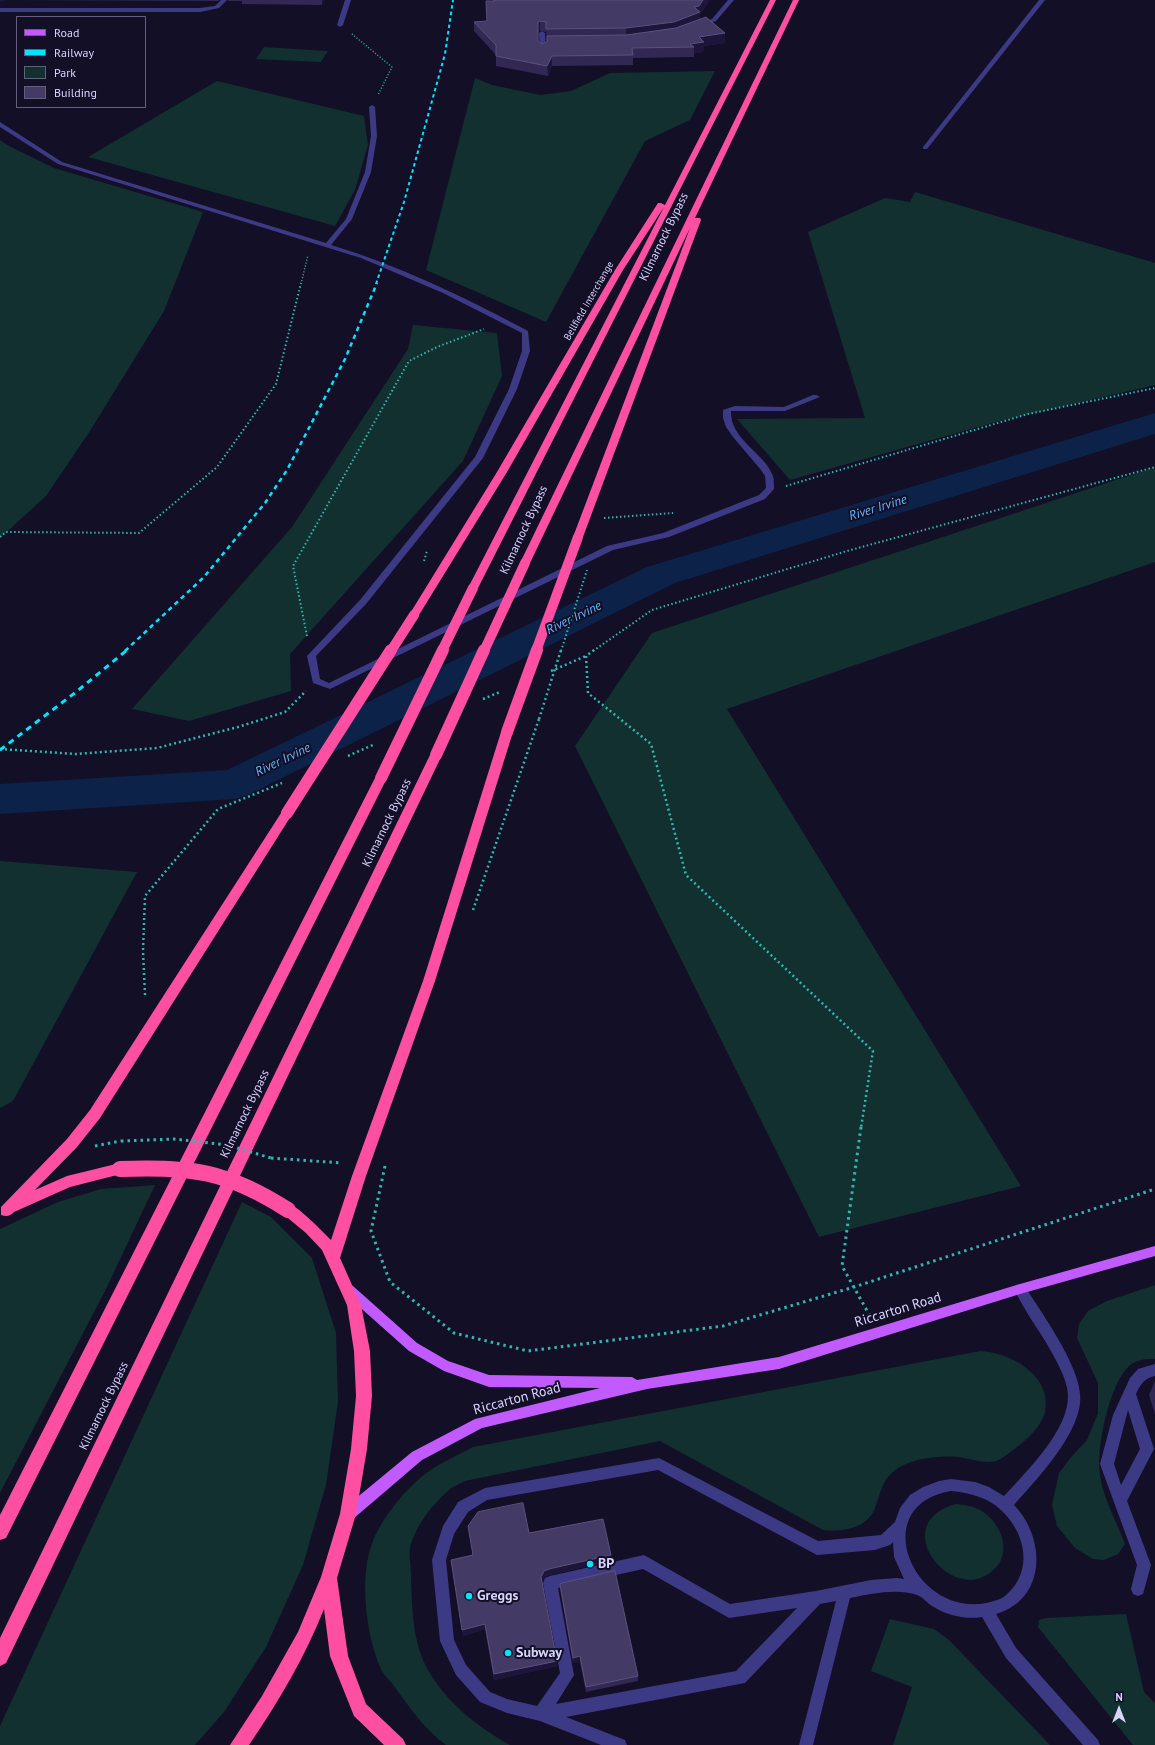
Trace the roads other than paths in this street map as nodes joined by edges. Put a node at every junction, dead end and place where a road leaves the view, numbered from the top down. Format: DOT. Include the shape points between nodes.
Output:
graph roads {
  1 [pos="224,0"];
  2 [pos="348,0"];
  3 [pos="731,0"];
  4 [pos="773,0"];
  5 [pos="796,0"];
  6 [pos="1042,0"];
  7 [pos="0,10"];
  8 [pos="340,25"];
  9 [pos="696,28"];
  10 [pos="542,32"];
  11 [pos="543,42"];
  12 [pos="550,42"];
  13 [pos="543,51"];
  14 [pos="372,107"];
  15 [pos="0,124"];
  16 [pos="700,145"];
  17 [pos="725,147"];
  18 [pos="925,148"];
  19 [pos="327,246"];
  20 [pos="816,397"];
  21 [pos="3,1213"];
  22 [pos="1155,1251"];
  23 [pos="333,1256"];
  24 [pos="348,1289"];
  25 [pos="1020,1289"];
  26 [pos="1155,1370"];
  27 [pos="647,1383"];
  28 [pos="1129,1394"];
  29 [pos="1120,1501"];
  30 [pos="1005,1505"];
  31 [pos="348,1514"];
  32 [pos="899,1527"];
  33 [pos="0,1532"];
  34 [pos="329,1577"];
  35 [pos="920,1589"];
  36 [pos="1138,1589"];
  37 [pos="845,1592"];
  38 [pos="816,1598"];
  39 [pos="987,1611"];
  40 [pos="0,1657"];
  41 [pos="540,1714"];
  42 [pos="239,1745"];
  43 [pos="397,1745"];
  44 [pos="620,1745"];
  45 [pos="806,1745"];
  46 [pos="1093,1745"];
  1 -- 7 [label="street" via="223,4 216,8 200,10"];
  2 -- 8 [label="street"];
  3 -- 9 [label="street" via="714,20"];
  4 -- 16 [label="highway, Kilmarnock Bypass"];
  5 -- 17 [label="highway, Kilmarnock Bypass"];
  6 -- 18 [label="street"];
  10 -- 11 [label="street"];
  11 -- 12 [label="street"];
  11 -- 13 [label="street"];
  14 -- 19 [label="street" via="374,136 368,172 349,219"];
  15 -- 19 [label="street" via="60,163"];
  16 -- 21 [label="highway, Bellfield Interchange, bridge" via="619,270 502,472 414,615 94,1114 72,1143"];
  16 -- 33 [label="highway, Kilmarnock Bypass, bridge" via="473,588 270,1001"];
  17 -- 23 [label="highway, bridge" via="507,732 429,981"];
  17 -- 40 [label="highway, Kilmarnock Bypass, bridge" via="525,563 436,755"];
  19 -- 20 [label="street" via="395,269 526,332 526,352 513,389 480,458 363,602 311,656 316,680 330,686 610,548 666,534 762,497 770,489 769,476 730,428 725,416 727,410 785,409"];
  21 -- 23 [label="highway, bridge" via="67,1182 120,1169 193,1170 217,1175 264,1194 311,1229"];
  22 -- 25 [label="main road, Riccarton Road"];
  23 -- 24 [label="highway"];
  24 -- 27 [label="main road, Riccarton Road" via="413,1347 444,1365 489,1381"];
  24 -- 31 [label="highway" via="356,1312 362,1351 364,1396 359,1449"];
  25 -- 27 [label="main road, Riccarton Road" via="779,1363"];
  25 -- 30 [label="street" via="1066,1367 1074,1394 1071,1416 1061,1437"];
  26 -- 28 [label="street" via="1143,1373"];
  27 -- 31 [label="main road, Riccarton Road" via="480,1423 417,1456"];
  28 -- 29 [label="street" via="1118,1414 1107,1464"];
  28 -- 29 [label="street" via="1147,1449"];
  29 -- 36 [label="street" via="1144,1565"];
  30 -- 32 [label="street" via="989,1493 970,1487 945,1486 918,1497 906,1510"];
  30 -- 39 [label="street" via="1018,1518 1026,1534 1030,1568 1022,1588 1007,1603"];
  31 -- 34 [label="highway"];
  32 -- 35 [label="street" via="901,1560"];
  32 -- 41 [label="street" via="886,1540 875,1543 817,1548 659,1464 485,1494 463,1507 448,1531 439,1560 447,1641 461,1670 485,1697 507,1706"];
  34 -- 42 [label="highway" via="304,1638 268,1702"];
  34 -- 43 [label="highway" via="339,1656 360,1710"];
  35 -- 37 [label="street" via="897,1585"];
  35 -- 39 [label="street" via="935,1601 952,1608 969,1612"];
  37 -- 38 [label="street"];
  37 -- 45 [label="street"];
  38 -- 41 [label="street" via="740,1678"];
  38 -- 41 [label="street" via="729,1611 644,1562 550,1583 567,1675"];
  39 -- 46 [label="street" via="1011,1653"];
  41 -- 44 [label="street"];
}
